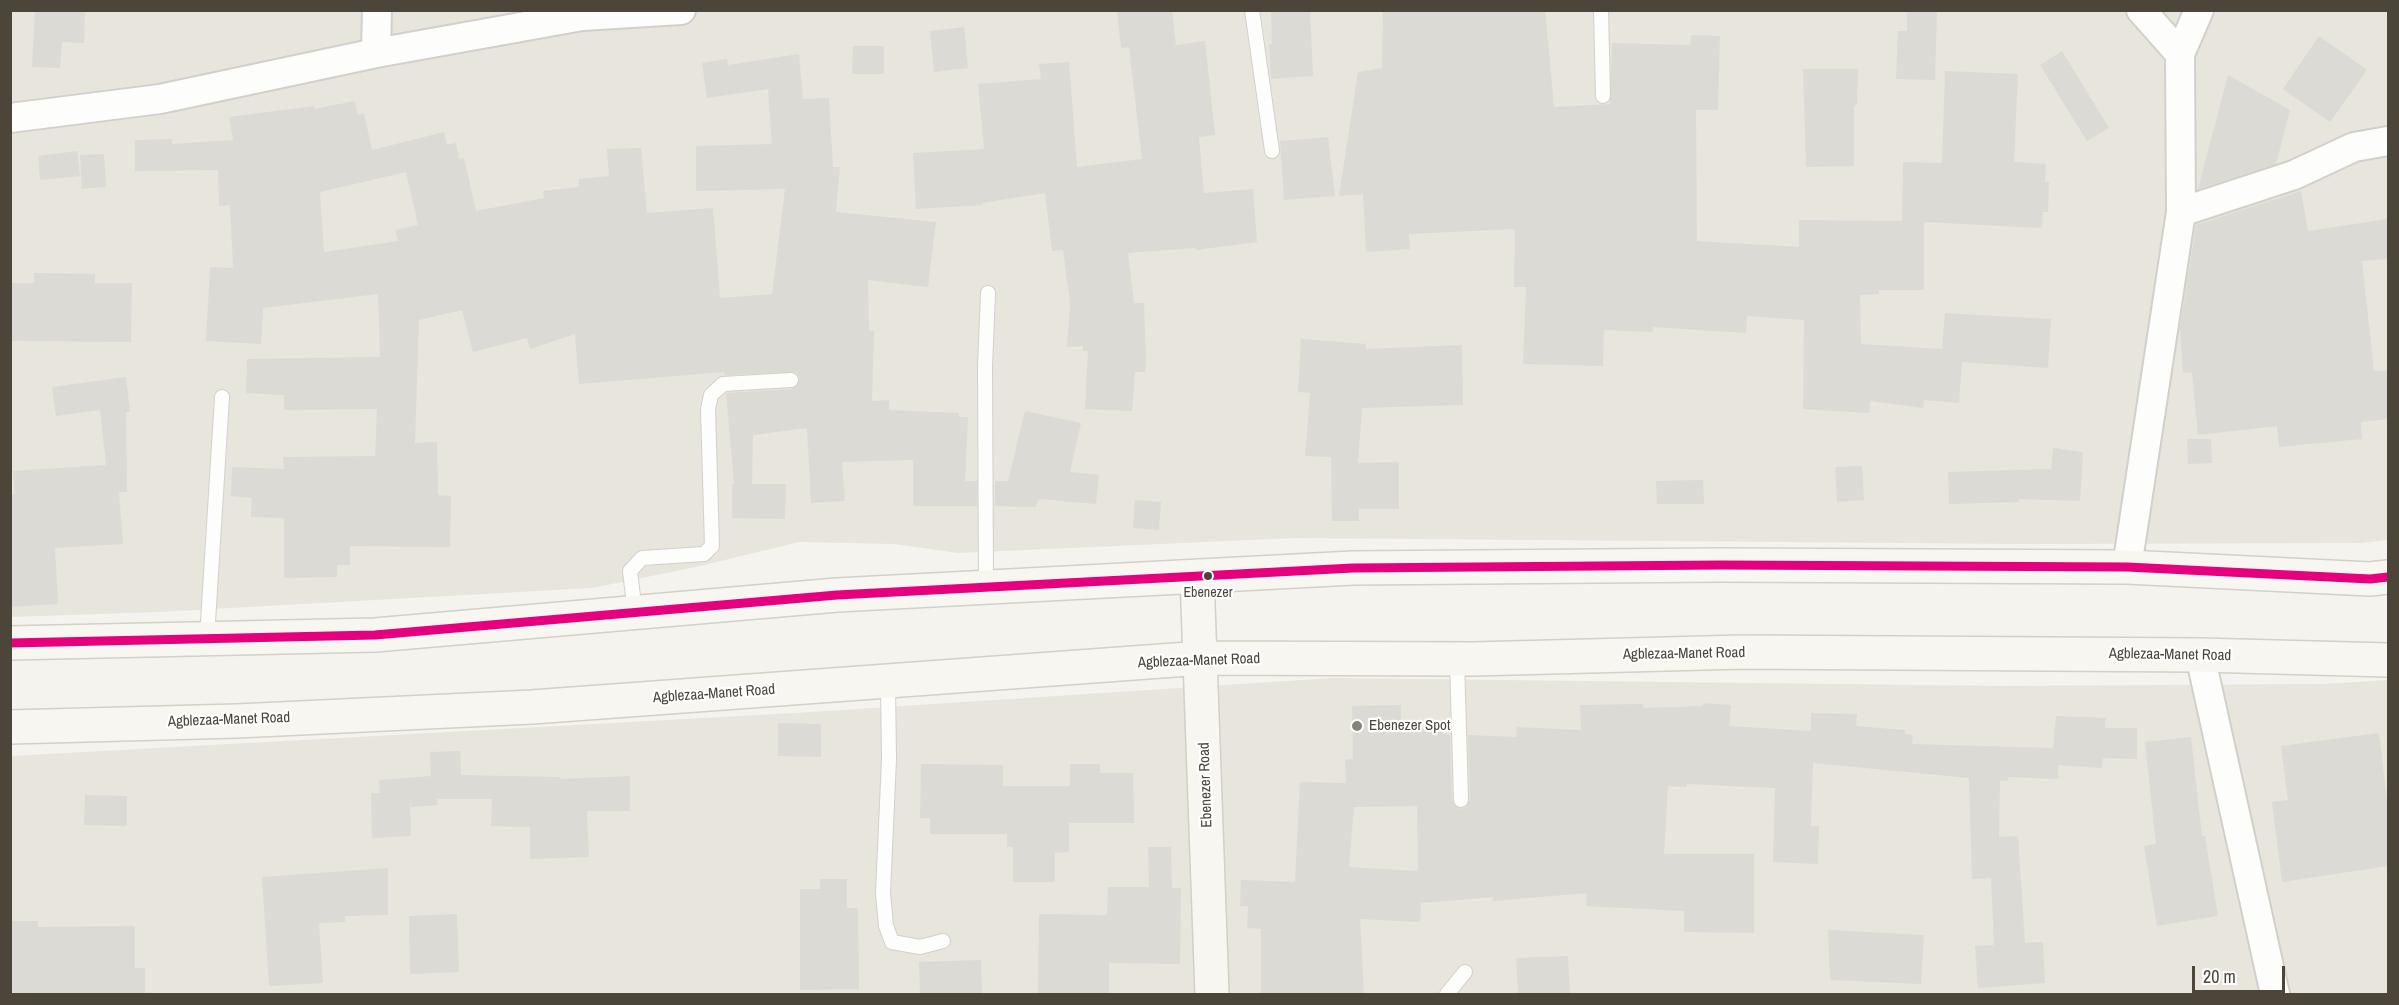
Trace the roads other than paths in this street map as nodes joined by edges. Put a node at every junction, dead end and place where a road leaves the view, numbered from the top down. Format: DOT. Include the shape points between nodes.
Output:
graph roads {
  1 [pos="377,10"];
  2 [pos="681,10"];
  3 [pos="1252,10"];
  4 [pos="1601,10"];
  5 [pos="2141,10"];
  6 [pos="2199,10"];
  7 [pos="376,53"];
  8 [pos="2180,54"];
  9 [pos="1604,96"];
  10 [pos="10,118"];
  11 [pos="2388,141"];
  12 [pos="1272,151"];
  13 [pos="2181,212"];
  14 [pos="988,293"];
  15 [pos="791,380"];
  16 [pos="222,397"];
  17 [pos="2127,567"];
  18 [pos="1197,576"];
  19 [pos="2388,577"];
  20 [pos="986,587"];
  21 [pos="635,612"];
  22 [pos="207,638"];
  23 [pos="10,643"];
  24 [pos="2200,655"];
  25 [pos="1202,658"];
  26 [pos="1458,659"];
  27 [pos="2388,660"];
  28 [pos="888,682"];
  29 [pos="10,727"];
  30 [pos="1461,800"];
  31 [pos="943,941"];
  32 [pos="1465,972"];
  33 [pos="1212,994"];
  34 [pos="1447,994"];
  35 [pos="2275,994"];
  1 -- 7 [label="street"];
  2 -- 7 [label="street" via="582,16"];
  3 -- 12 [label="lane"];
  4 -- 9 [label="lane"];
  5 -- 8 [label="street"];
  6 -- 8 [label="street"];
  7 -- 10 [label="street" via="160,99"];
  8 -- 13 [label="street"];
  11 -- 13 [label="street" via="2354,147 2294,175"];
  13 -- 17 [label="street"];
  14 -- 20 [label="lane"];
  15 -- 21 [label="lane" via="723,384 711,395 708,409 712,546 704,554 642,558 630,571"];
  16 -- 22 [label="lane"];
  17 -- 18 [label="main road" via="1353,568"];
  17 -- 19 [label="main road"];
  18 -- 20 [label="main road"];
  18 -- 25 [label="main road, Ebenezer Road"];
  20 -- 21 [label="main road"];
  21 -- 22 [label="main road" via="375,635"];
  22 -- 23 [label="main road"];
  24 -- 26 [label="main road, Agblezaa-Manet Road" via="1743,652"];
  24 -- 27 [label="main road, Agblezaa-Manet Road"];
  24 -- 35 [label="street"];
  25 -- 26 [label="main road, Agblezaa-Manet Road"];
  25 -- 28 [label="main road, Agblezaa-Manet Road"];
  25 -- 33 [label="main road, Ebenezer Road"];
  26 -- 30 [label="lane"];
  28 -- 29 [label="main road, Agblezaa-Manet Road" via="531,707"];
  28 -- 31 [label="lane" via="883,893 886,926 892,942 920,947"];
  32 -- 34 [label="lane"];
}
